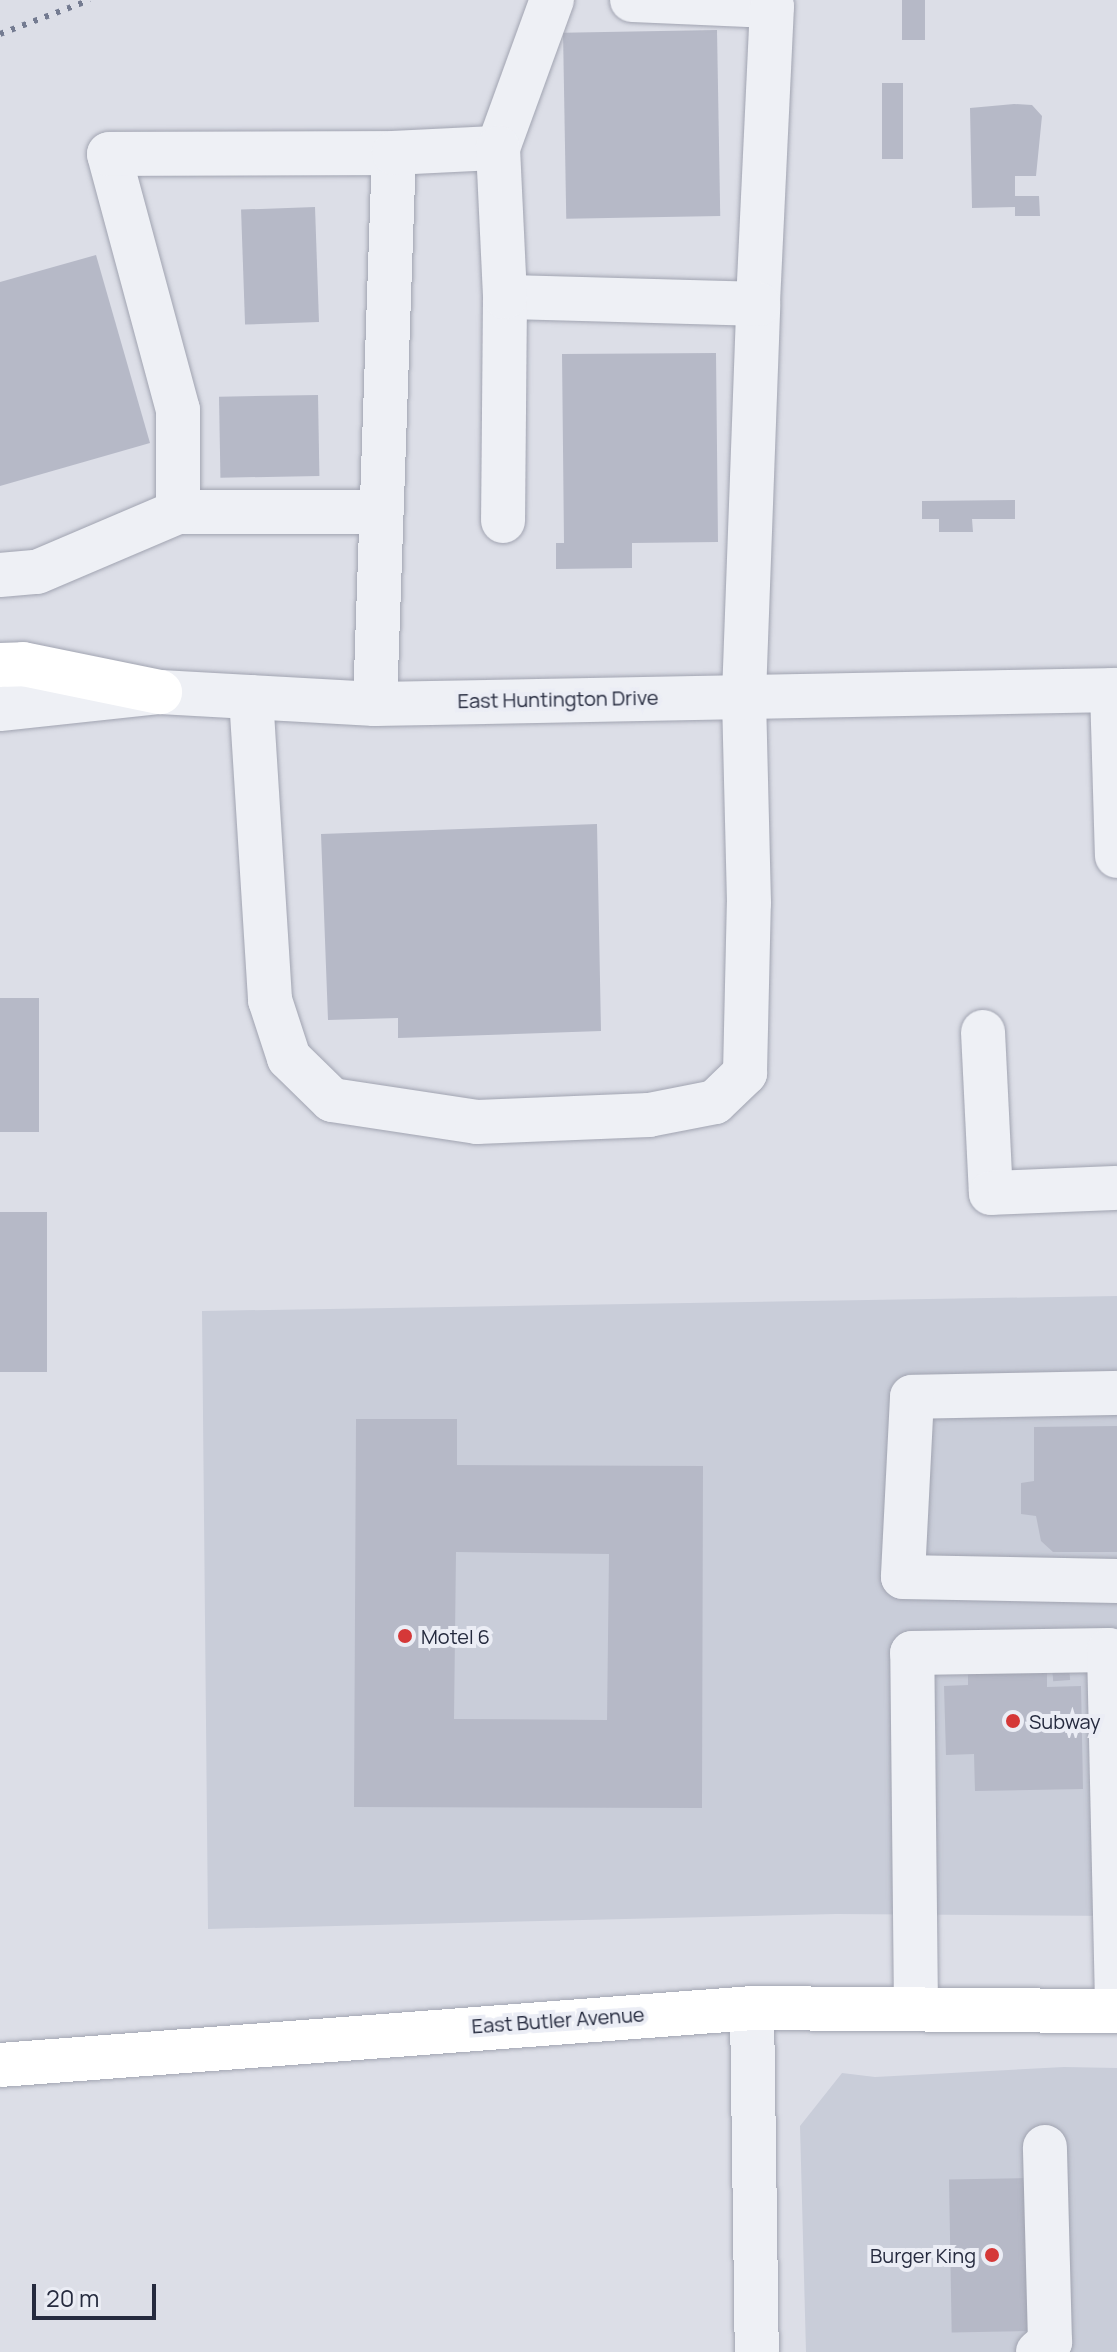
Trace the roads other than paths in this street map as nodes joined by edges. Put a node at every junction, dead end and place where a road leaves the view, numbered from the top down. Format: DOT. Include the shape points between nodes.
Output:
graph roads {
  1 [pos="552,0"];
  2 [pos="632,0"];
  3 [pos="498,148"];
  4 [pos="394,153"];
  5 [pos="505,297"];
  6 [pos="758,304"];
  7 [pos="178,512"];
  8 [pos="381,512"];
  9 [pos="503,521"];
  10 [pos="0,575"];
  11 [pos="0,665"];
  12 [pos="1114,690"];
  13 [pos="160,692"];
  14 [pos="744,695"];
  15 [pos="251,697"];
  16 [pos="375,704"];
  17 [pos="0,709"];
  18 [pos="1117,833"];
  19 [pos="983,1032"];
  20 [pos="1117,1188"];
  21 [pos="1117,1393"];
  22 [pos="1117,1581"];
  23 [pos="1117,1998"];
  24 [pos="752,2008"];
  25 [pos="916,2009"];
  26 [pos="1117,2011"];
  27 [pos="0,2065"];
  28 [pos="1045,2147"];
  29 [pos="757,2352"];
  30 [pos="1038,2352"];
  1 -- 3 [label="street"];
  2 -- 6 [label="street" via="772,6"];
  3 -- 4 [label="street"];
  3 -- 5 [label="street"];
  4 -- 7 [label="street" via="109,154 178,410"];
  4 -- 8 [label="street"];
  5 -- 6 [label="street"];
  5 -- 9 [label="street"];
  6 -- 14 [label="street"];
  7 -- 8 [label="street"];
  7 -- 10 [label="street" via="37,572"];
  8 -- 16 [label="street"];
  11 -- 13 [label="main road" via="23,664"];
  12 -- 14 [label="street, East Huntington Drive"];
  12 -- 18 [label="street"];
  13 -- 15 [label="street, East Huntington Drive"];
  13 -- 17 [label="street, East Huntington Drive"];
  14 -- 15 [label="street" via="749,903 745,1073 715,1102 649,1115 477,1122 332,1100 289,1058 270,1000"];
  14 -- 16 [label="street, East Huntington Drive"];
  15 -- 16 [label="street, East Huntington Drive"];
  19 -- 20 [label="street" via="991,1193"];
  21 -- 22 [label="street" via="912,1397 903,1577"];
  23 -- 25 [label="street" via="1109,1650 912,1653"];
  24 -- 25 [label="main road, East Butler Avenue"];
  24 -- 27 [label="main road, East Butler Avenue" via="507,2022"];
  24 -- 29 [label="street"];
  25 -- 26 [label="main road, East Butler Avenue"];
  28 -- 30 [label="street" via="1050,2342"];
}
